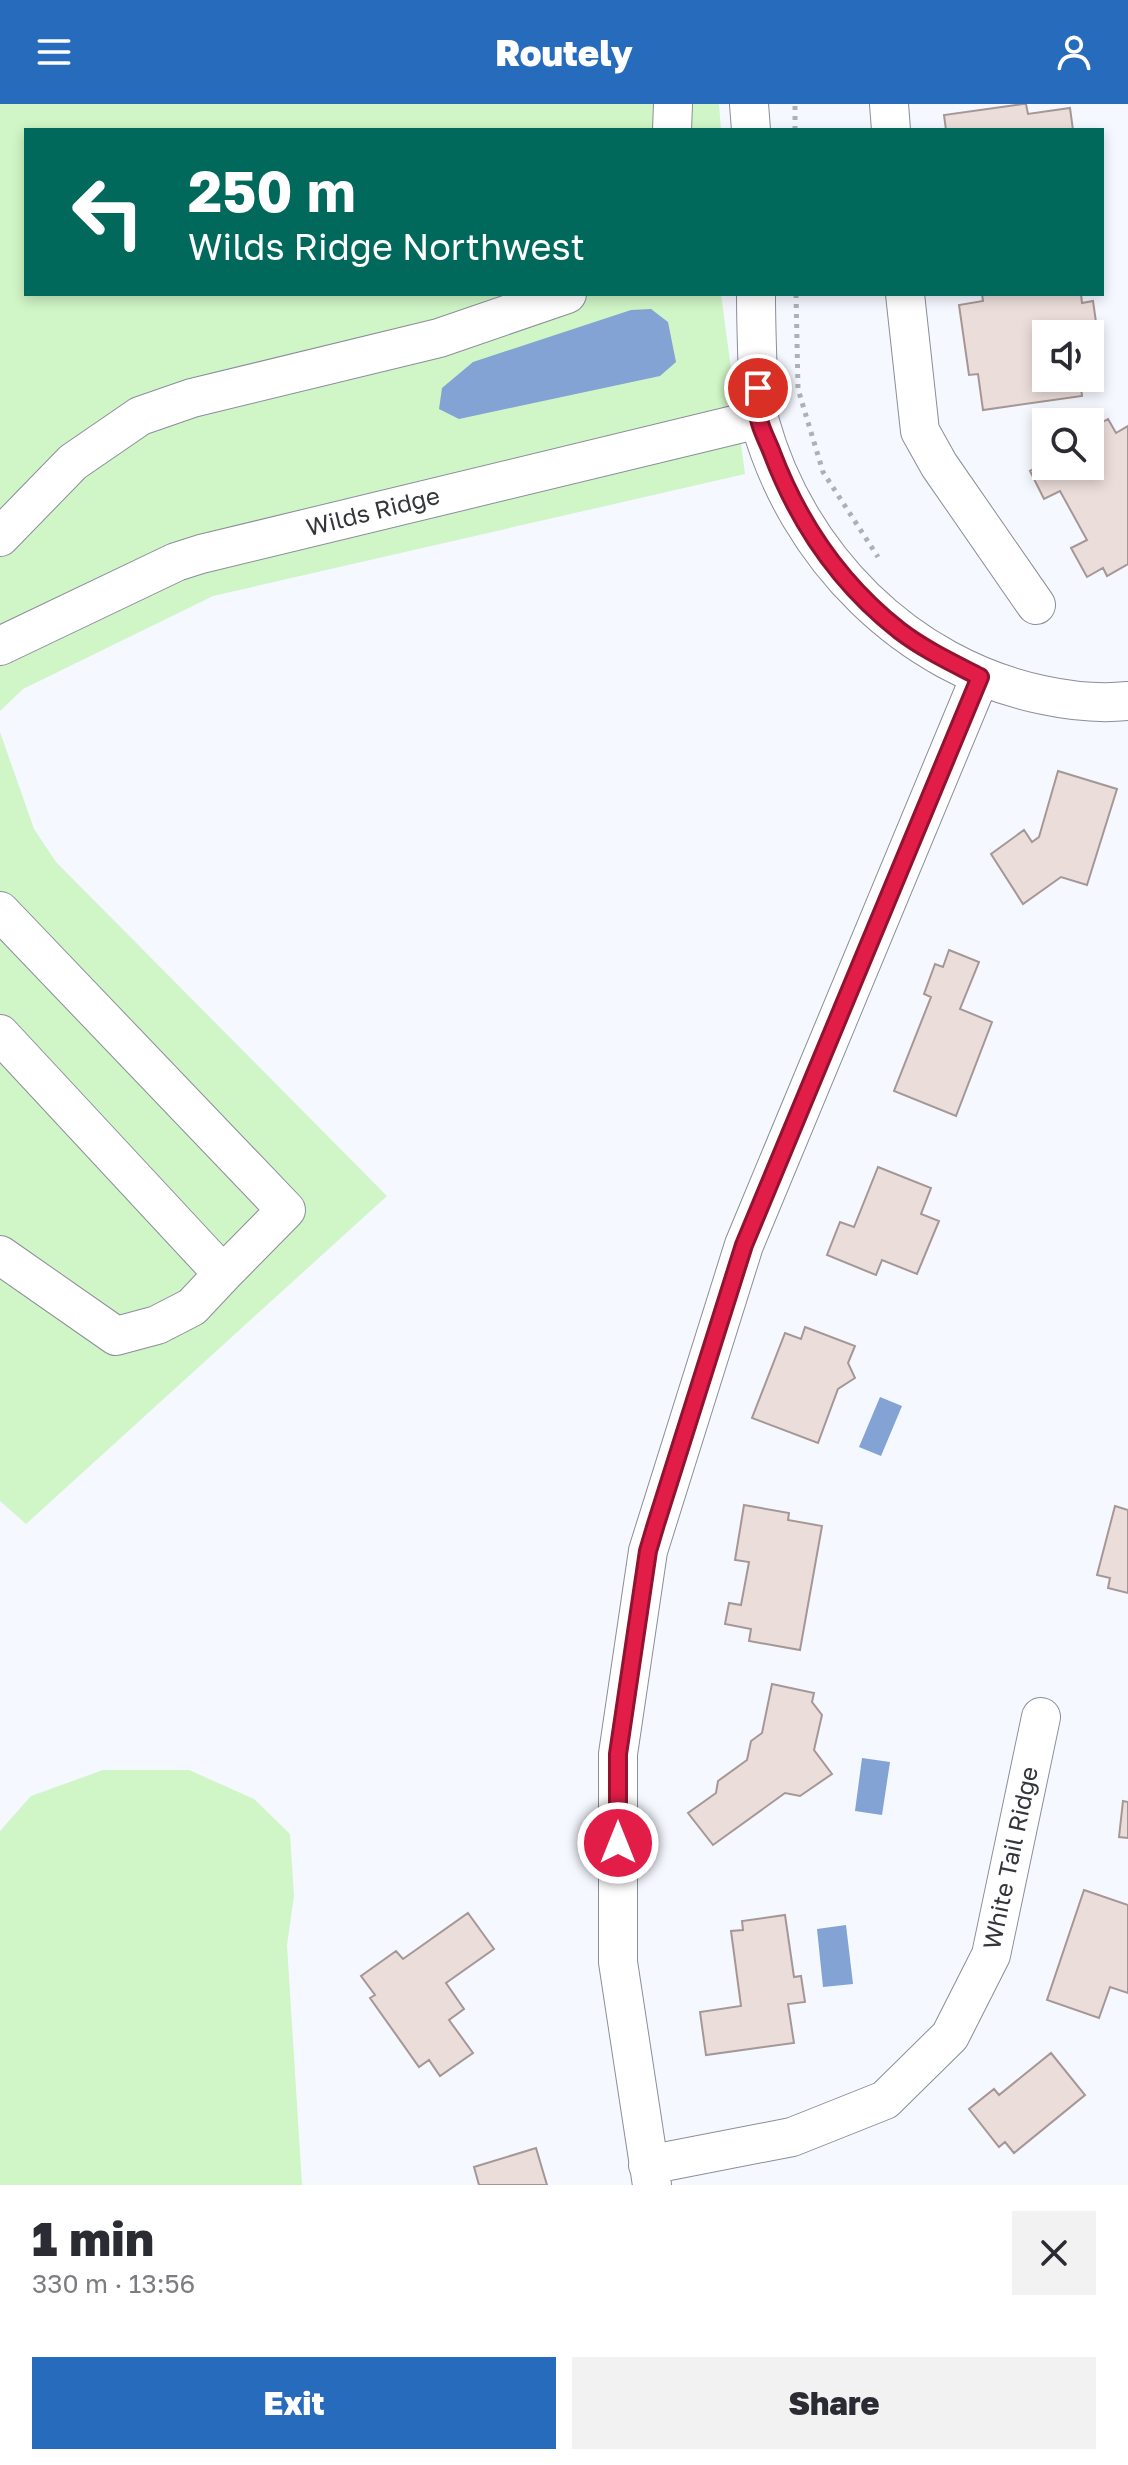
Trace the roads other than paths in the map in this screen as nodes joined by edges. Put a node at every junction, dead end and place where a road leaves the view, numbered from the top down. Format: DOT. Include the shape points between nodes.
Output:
graph roads {
  1 [pos="673,104"];
  2 [pos="749,104"];
  3 [pos="889,104"];
  4 [pos="672,128"];
  5 [pos="751,128"];
  6 [pos="891,128"];
  7 [pos="561,296"];
  8 [pos="756,296"];
  9 [pos="905,296"];
  10 [pos="759,419"];
  11 [pos="0,537"];
  12 [pos="1036,605"];
  13 [pos="0,646"];
  14 [pos="980,677"];
  15 [pos="1128,701"];
  16 [pos="0,911"];
  17 [pos="0,1034"];
  18 [pos="0,1255"];
  19 [pos="223,1274"];
  20 [pos="1041,1717"];
  21 [pos="650,2175"];
  1 -- 4 [label="street"];
  2 -- 5 [label="street"];
  3 -- 6 [label="street"];
  7 -- 11 [label="street" via="439,338 192,398 140,416 73,462"];
  8 -- 10 [label="street"];
  9 -- 12 [label="street" via="920,431"];
  10 -- 13 [label="street, Wilds Ridge" via="201,554"];
  10 -- 14 [label="street" via="799,513 838,571 900,631"];
  14 -- 15 [label="street" via="1070,701"];
  14 -- 21 [label="street" via="744,1245 648,1551 618,1754 618,1962"];
  16 -- 19 [label="street" via="286,1210"];
  17 -- 19 [label="street"];
  18 -- 19 [label="street" via="116,1336 157,1325 192,1307"];
  20 -- 21 [label="street, White Tail Ridge" via="991,1955 950,2036 885,2100 792,2137"];
}
